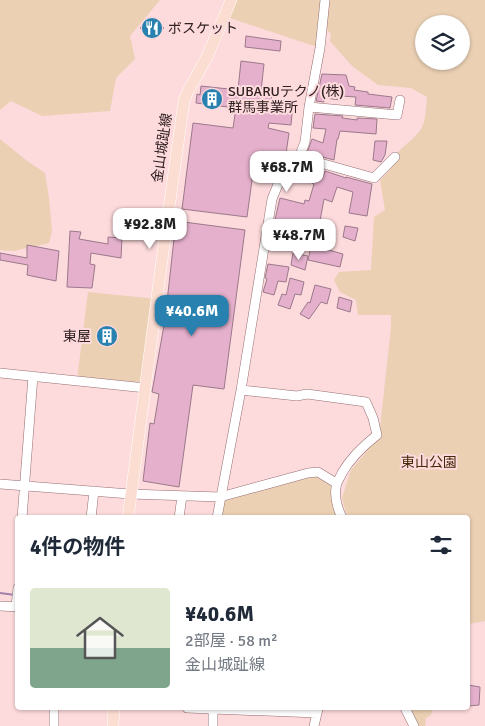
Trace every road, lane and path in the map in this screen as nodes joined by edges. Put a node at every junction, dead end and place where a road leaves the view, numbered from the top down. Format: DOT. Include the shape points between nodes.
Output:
graph roads {
  1 [pos="231,0"];
  2 [pos="326,0"];
  3 [pos="400,100"];
  4 [pos="309,107"];
  5 [pos="395,157"];
  6 [pos="299,158"];
  7 [pos="0,373"];
  8 [pos="33,376"];
  9 [pos="146,388"];
  10 [pos="241,390"];
  11 [pos="336,483"];
  12 [pos="0,484"];
  13 [pos="24,486"];
  14 [pos="94,491"];
  15 [pos="132,494"];
  16 [pos="182,496"];
  17 [pos="220,497"];
  18 [pos="22,515"];
  19 [pos="91,515"];
  20 [pos="128,515"];
  21 [pos="179,515"];
  22 [pos="217,515"];
  23 [pos="341,515"];
  24 [pos="15,604"];
  25 [pos="0,606"];
  26 [pos="54,710"];
  27 [pos="114,710"];
  28 [pos="213,710"];
  29 [pos="318,710"];
  30 [pos="406,710"];
  31 [pos="54,726"];
  32 [pos="113,726"];
  33 [pos="213,726"];
  34 [pos="314,726"];
  35 [pos="414,726"];
  1 -- 9 [label="main road, 金山城趾線" via="184,101"];
  2 -- 4 [label="street"];
  3 -- 4 [label="street" via="397,115"];
  4 -- 6 [label="street" via="306,138"];
  5 -- 6 [label="street" via="374,178"];
  6 -- 10 [label="street" via="279,182 272,199"];
  7 -- 8 [label="street"];
  8 -- 9 [label="street"];
  8 -- 13 [label="street"];
  9 -- 15 [label="main road, 金山城趾線"];
  10 -- 11 [label="street" via="366,402 377,436 354,456"];
  10 -- 17 [label="street"];
  11 -- 17 [label="street" via="318,472 308,473"];
  11 -- 23 [label="street"];
  12 -- 13 [label="street"];
  13 -- 14 [label="street"];
  13 -- 18 [label="street"];
  14 -- 15 [label="street"];
  14 -- 19 [label="street"];
  15 -- 16 [label="street"];
  15 -- 20 [label="main road, 金山城趾線"];
  16 -- 17 [label="street"];
  16 -- 21 [label="street"];
  17 -- 22 [label="street"];
  24 -- 25 [label="street"];
  26 -- 31 [label="street"];
  27 -- 32 [label="main road"];
  28 -- 33 [label="street"];
  29 -- 34 [label="street"];
  30 -- 35 [label="street"];
}
